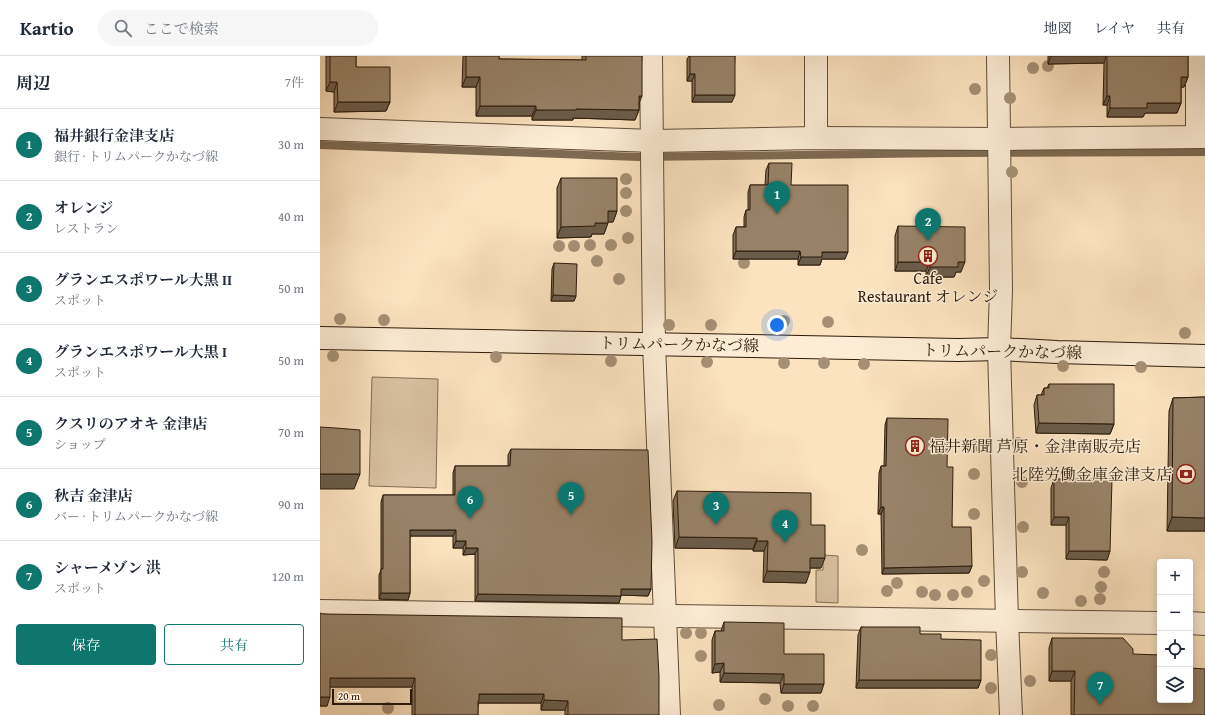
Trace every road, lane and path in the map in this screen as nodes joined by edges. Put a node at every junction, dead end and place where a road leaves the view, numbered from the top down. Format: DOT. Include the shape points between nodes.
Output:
graph roads {
  1 [pos="652,56"];
  2 [pos="816,56"];
  3 [pos="998,56"];
  4 [pos="1197,56"];
  5 [pos="320,129"];
  6 [pos="1201,137"];
  7 [pos="816,138"];
  8 [pos="998,139"];
  9 [pos="653,141"];
  10 [pos="320,338"];
  11 [pos="654,344"];
  12 [pos="999,349"];
  13 [pos="1205,356"];
  14 [pos="320,611"];
  15 [pos="664,616"];
  16 [pos="1007,620"];
  17 [pos="1157,623"];
  18 [pos="1193,623"];
  19 [pos="1205,624"];
  20 [pos="669,715"];
  21 [pos="1011,715"];
  1 -- 9 [label="street"];
  2 -- 7 [label="street"];
  3 -- 8 [label="street"];
  4 -- 6 [label="street"];
  5 -- 9 [label="street"];
  6 -- 8 [label="street"];
  7 -- 8 [label="street"];
  7 -- 9 [label="street"];
  8 -- 12 [label="street" via="1001,290"];
  9 -- 11 [label="street"];
  10 -- 11 [label="street, トリムパークかなづ線"];
  11 -- 12 [label="street, トリムパークかなづ線"];
  11 -- 15 [label="street"];
  12 -- 13 [label="street, トリムパークかなづ線"];
  12 -- 16 [label="street"];
  14 -- 15 [label="street"];
  15 -- 16 [label="street"];
  15 -- 20 [label="street"];
  16 -- 17 [label="street"];
  16 -- 21 [label="street"];
  18 -- 19 [label="street"];
}
